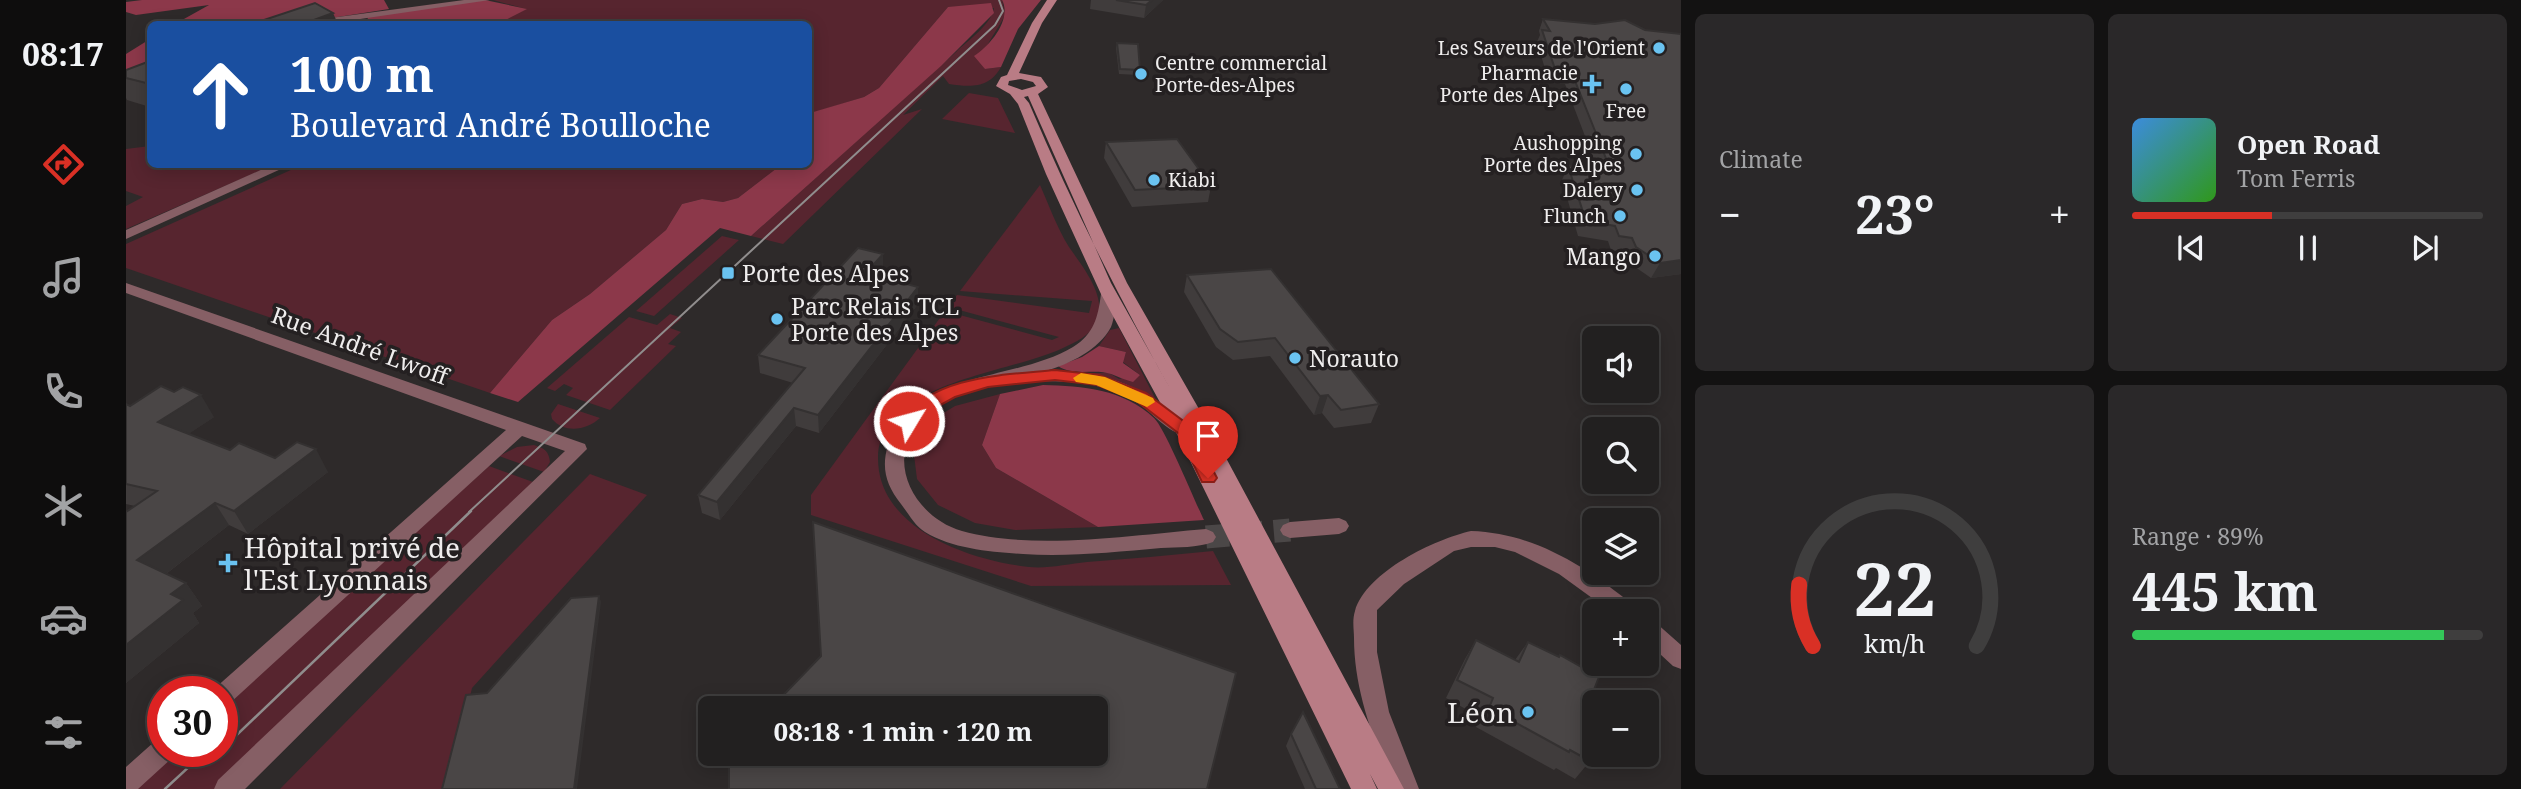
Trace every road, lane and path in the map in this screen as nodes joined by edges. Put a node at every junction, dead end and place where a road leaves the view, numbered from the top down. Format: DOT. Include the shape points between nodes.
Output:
graph roads {
  1 [pos="485,0"];
  2 [pos="1052,0"];
  3 [pos="1062,0"];
  4 [pos="330,21"];
  5 [pos="1022,84"];
  6 [pos="277,168"];
  7 [pos="126,235"];
  8 [pos="126,288"];
  9 [pos="1109,294"];
  10 [pos="987,382"];
  11 [pos="520,428"];
  12 [pos="1184,430"];
  13 [pos="1339,526"];
  14 [pos="1290,530"];
  15 [pos="1206,537"];
  16 [pos="1611,599"];
  17 [pos="1659,640"];
  18 [pos="1681,659"];
  19 [pos="238,682"];
  20 [pos="147,764"];
  21 [pos="126,783"];
  22 [pos="227,789"];
  23 [pos="1364,789"];
  24 [pos="1391,789"];
  25 [pos="1406,789"];
  1 -- 4 [label="street"];
  2 -- 5 [label="main road" via="1037,23"];
  3 -- 5 [label="main road" via="1037,41"];
  5 -- 9 [label="main road" via="1023,103 1052,174"];
  5 -- 24 [label="main road" via="1119,283 1215,454"];
  6 -- 7 [label="street"];
  8 -- 11 [label="street, Rue André Lwoff"];
  9 -- 10 [label="street" via="1102,328 1086,347"];
  9 -- 12 [label="main road"];
  10 -- 12 [label="street" via="1055,375 1099,380 1140,397"];
  10 -- 15 [label="street" via="927,405 897,437 893,464 903,494 933,526 982,544 1032,547"];
  11 -- 19 [label="street"];
  11 -- 22 [label="street, Rue André Lwoff" via="578,449"];
  12 -- 23 [label="main road"];
  13 -- 14 [label="street"];
  16 -- 25 [label="street" via="1591,581 1543,555 1499,541 1449,544 1398,573 1366,610 1364,661 1381,729"];
  17 -- 18 [label="street"];
  20 -- 21 [label="street"];
}
